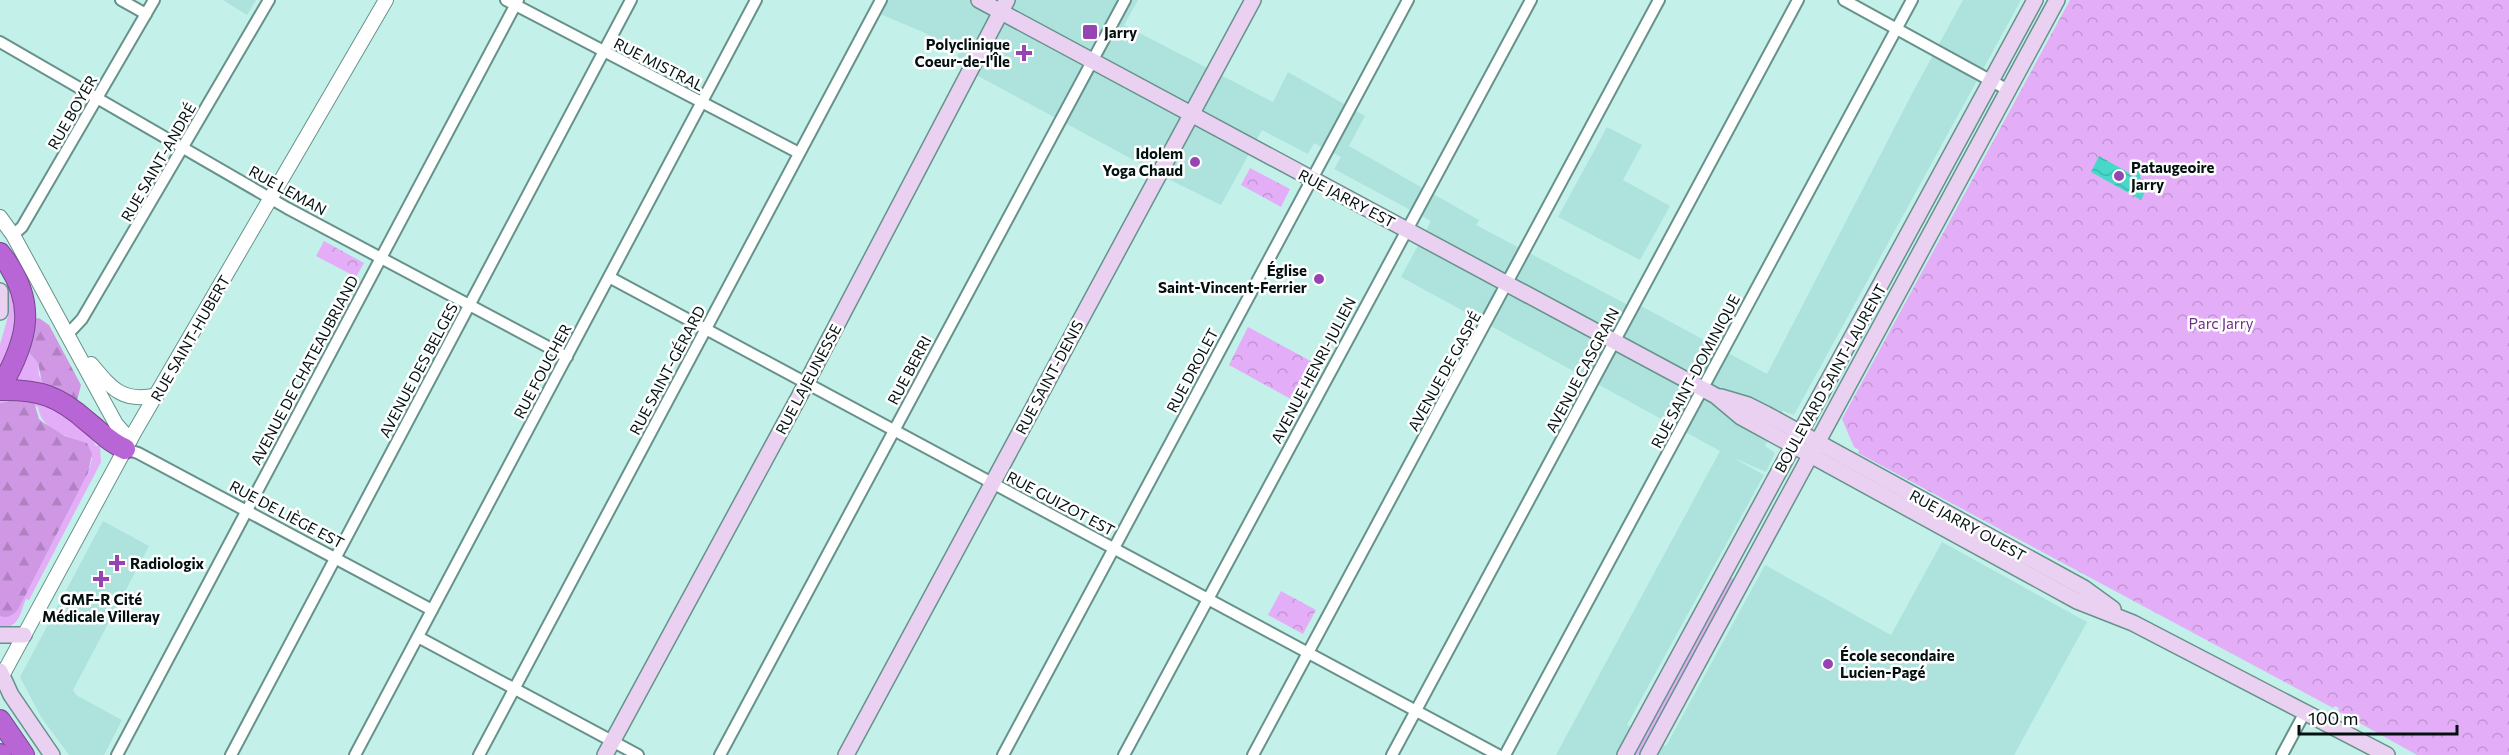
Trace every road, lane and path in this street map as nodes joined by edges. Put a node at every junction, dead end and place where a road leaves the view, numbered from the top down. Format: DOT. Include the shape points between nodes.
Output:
graph roads {
  1 [pos="121,0"];
  2 [pos="154,0"];
  3 [pos="269,0"];
  4 [pos="386,0"];
  5 [pos="631,0"];
  6 [pos="756,0"];
  7 [pos="881,0"];
  8 [pos="979,0"];
  9 [pos="1125,0"];
  10 [pos="1252,0"];
  11 [pos="1408,0"];
  12 [pos="1531,0"];
  13 [pos="1659,0"];
  14 [pos="1798,0"];
  15 [pos="1844,0"];
  16 [pos="1912,0"];
  17 [pos="2035,0"];
  18 [pos="2057,0"];
  19 [pos="513,2"];
  20 [pos="1004,6"];
  21 [pos="146,14"];
  22 [pos="1896,28"];
  23 [pos="0,42"];
  24 [pos="603,52"];
  25 [pos="1092,61"];
  26 [pos="1992,81"];
  27 [pos="2008,90"];
  28 [pos="98,98"];
  29 [pos="701,102"];
  30 [pos="1191,115"];
  31 [pos="184,148"];
  32 [pos="799,153"];
  33 [pos="1312,179"];
  34 [pos="271,199"];
  35 [pos="0,217"];
  36 [pos="1406,229"];
  37 [pos="13,235"];
  38 [pos="0,253"];
  39 [pos="381,258"];
  40 [pos="609,277"];
  41 [pos="1508,284"];
  42 [pos="0,291"];
  43 [pos="469,306"];
  44 [pos="0,312"];
  45 [pos="706,329"];
  46 [pos="67,335"];
  47 [pos="1614,342"];
  48 [pos="567,357"];
  49 [pos="807,383"];
  50 [pos="0,389"];
  51 [pos="1709,392"];
  52 [pos="156,395"];
  53 [pos="894,430"];
  54 [pos="1796,439"];
  55 [pos="128,444"];
  56 [pos="1814,449"];
  57 [pos="993,483"];
  58 [pos="247,511"];
  59 [pos="1113,548"];
  60 [pos="335,558"];
  61 [pos="1208,599"];
  62 [pos="432,610"];
  63 [pos="0,635"];
  64 [pos="24,635"];
  65 [pos="418,637"];
  66 [pos="1308,653"];
  67 [pos="1,676"];
  68 [pos="514,689"];
  69 [pos="1416,711"];
  70 [pos="2305,712"];
  71 [pos="0,720"];
  72 [pos="609,748"];
  73 [pos="24,755"];
  74 [pos="52,755"];
  75 [pos="117,755"];
  76 [pos="231,755"];
  77 [pos="355,755"];
  78 [pos="479,755"];
  79 [pos="638,755"];
  80 [pos="720,755"];
  81 [pos="846,755"];
  82 [pos="1003,755"];
  83 [pos="1124,755"];
  84 [pos="1253,755"];
  85 [pos="1392,755"];
  86 [pos="1498,755"];
  87 [pos="1505,755"];
  88 [pos="1625,755"];
  89 [pos="1648,755"];
  90 [pos="2282,755"];
  91 [pos="2387,755"];
  1 -- 21 [label="street"];
  2 -- 21 [label="street, RUE BOYER"];
  3 -- 31 [label="street, RUE SAINT-ANDRÉ"];
  4 -- 34 [label="street, RUE SAINT-HUBERT"];
  5 -- 24 [label="street, AVENUE DES BELGES"];
  6 -- 29 [label="street, RUE FOUCHER"];
  7 -- 32 [label="street, RUE SAINT-GÉRARD"];
  8 -- 20 [label="main road, RUE JARRY EST"];
  9 -- 25 [label="street, RUE BERRI"];
  10 -- 30 [label="main road, RUE SAINT-DENIS"];
  11 -- 33 [label="street, RUE DROLET"];
  12 -- 36 [label="street, AVENUE HENRI-JULIEN"];
  13 -- 41 [label="street, AVENUE DE GASPÉ"];
  14 -- 47 [label="street, AVENUE CASGRAIN"];
  15 -- 22 [label="street"];
  16 -- 22 [label="street, RUE SAINT-DOMINIQUE"];
  17 -- 26 [label="main road, BOULEVARD SAINT-LAURENT"];
  18 -- 27 [label="main road, BOULEVARD SAINT-LAURENT"];
  19 -- 24 [label="street, RUE MISTRAL"];
  19 -- 39 [label="street, AVENUE DE CHATEAUBRIAND"];
  20 -- 25 [label="main road, RUE JARRY EST"];
  20 -- 49 [label="main road, RUE LAJEUNESSE"];
  21 -- 28 [label="street, RUE BOYER"];
  22 -- 26 [label="street"];
  22 -- 51 [label="street, RUE SAINT-DOMINIQUE"];
  23 -- 28 [label="street, RUE LEMAN"];
  24 -- 29 [label="street, RUE MISTRAL"];
  24 -- 43 [label="street, AVENUE DES BELGES"];
  25 -- 30 [label="main road, RUE JARRY EST"];
  25 -- 53 [label="street, RUE BERRI"];
  26 -- 27 [label="street"];
  26 -- 54 [label="main road, BOULEVARD SAINT-LAURENT"];
  27 -- 56 [label="main road, BOULEVARD SAINT-LAURENT"];
  28 -- 31 [label="street, RUE LEMAN"];
  28 -- 37 [label="street, RUE BOYER"];
  29 -- 32 [label="street, RUE MISTRAL"];
  29 -- 40 [label="street, RUE FOUCHER"];
  30 -- 33 [label="main road, RUE JARRY EST"];
  30 -- 57 [label="main road, RUE SAINT-DENIS"];
  31 -- 34 [label="street, RUE LEMAN"];
  31 -- 46 [label="street, RUE SAINT-ANDRÉ" via="82,319"];
  32 -- 45 [label="street, RUE SAINT-GÉRARD"];
  33 -- 36 [label="main road, RUE JARRY EST"];
  33 -- 59 [label="street, RUE DROLET"];
  34 -- 39 [label="street, RUE LEMAN"];
  34 -- 52 [label="street, RUE SAINT-HUBERT"];
  35 -- 37 [label="street, RUE DE LIÈGE EST"];
  36 -- 41 [label="main road, RUE JARRY EST"];
  36 -- 61 [label="street, AVENUE HENRI-JULIEN"];
  37 -- 46 [label="street, RUE DE LIÈGE EST"];
  38 -- 50 [label="highway" via="21,288 26,321 19,356"];
  39 -- 43 [label="street, RUE LEMAN"];
  39 -- 58 [label="street, AVENUE DE CHATEAUBRIAND"];
  40 -- 45 [label="street, RUE GUIZOT EST"];
  40 -- 48 [label="street, RUE FOUCHER"];
  41 -- 47 [label="main road, RUE JARRY EST"];
  41 -- 66 [label="street, AVENUE DE GASPÉ"];
  42 -- 44 [label="main road"];
  43 -- 48 [label="street, RUE LEMAN"];
  43 -- 60 [label="street, AVENUE DES BELGES"];
  45 -- 49 [label="street, RUE GUIZOT EST"];
  45 -- 68 [label="street, RUE SAINT-GÉRARD"];
  46 -- 52 [label="street" via="104,379 123,394 136,399"];
  46 -- 55 [label="street, RUE DE LIÈGE EST"];
  47 -- 51 [label="main road, RUE JARRY EST"];
  47 -- 69 [label="street, AVENUE CASGRAIN"];
  48 -- 62 [label="street, RUE FOUCHER"];
  49 -- 53 [label="street, RUE GUIZOT EST"];
  49 -- 72 [label="main road, RUE LAJEUNESSE"];
  50 -- 55 [label="highway" via="28,389 48,395 80,414 107,441"];
  51 -- 54 [label="main road, RUE JARRY EST" via="1748,405"];
  51 -- 87 [label="street, RUE SAINT-DOMINIQUE"];
  52 -- 55 [label="street, RUE SAINT-HUBERT"];
  53 -- 57 [label="street, RUE GUIZOT EST"];
  53 -- 80 [label="street, RUE BERRI"];
  54 -- 56 [label="main road, RUE JARRY OUEST"];
  54 -- 88 [label="main road, BOULEVARD SAINT-LAURENT"];
  55 -- 58 [label="street, RUE DE LIÈGE EST"];
  55 -- 64 [label="street, RUE SAINT-HUBERT"];
  56 -- 70 [label="main road, RUE JARRY OUEST" via="2084,588 2133,623"];
  56 -- 89 [label="main road, BOULEVARD SAINT-LAURENT"];
  57 -- 59 [label="street, RUE GUIZOT EST"];
  57 -- 81 [label="main road, RUE SAINT-DENIS"];
  58 -- 60 [label="street, RUE DE LIÈGE EST"];
  58 -- 75 [label="street, AVENUE DE CHATEAUBRIAND"];
  59 -- 61 [label="street, RUE GUIZOT EST"];
  59 -- 82 [label="street, RUE DROLET"];
  60 -- 62 [label="street, RUE DE LIÈGE EST"];
  60 -- 76 [label="street, AVENUE DES BELGES"];
  61 -- 66 [label="street, RUE GUIZOT EST"];
  61 -- 83 [label="street, AVENUE HENRI-JULIEN"];
  62 -- 65 [label="street, RUE FOUCHER"];
  63 -- 64 [label="main road"];
  64 -- 67 [label="street, RUE SAINT-HUBERT"];
  65 -- 68 [label="street"];
  65 -- 77 [label="street, RUE FOUCHER"];
  66 -- 69 [label="street, RUE GUIZOT EST"];
  66 -- 84 [label="street, AVENUE DE GASPÉ"];
  67 -- 74 [label="main road"];
  68 -- 72 [label="street"];
  68 -- 78 [label="street, RUE SAINT-GÉRARD"];
  69 -- 85 [label="street, AVENUE CASGRAIN"];
  69 -- 86 [label="street, RUE GUIZOT EST"];
  70 -- 90 [label="street"];
  70 -- 91 [label="main road, RUE JARRY OUEST"];
  71 -- 73 [label="highway"];
  72 -- 79 [label="street"];
}
